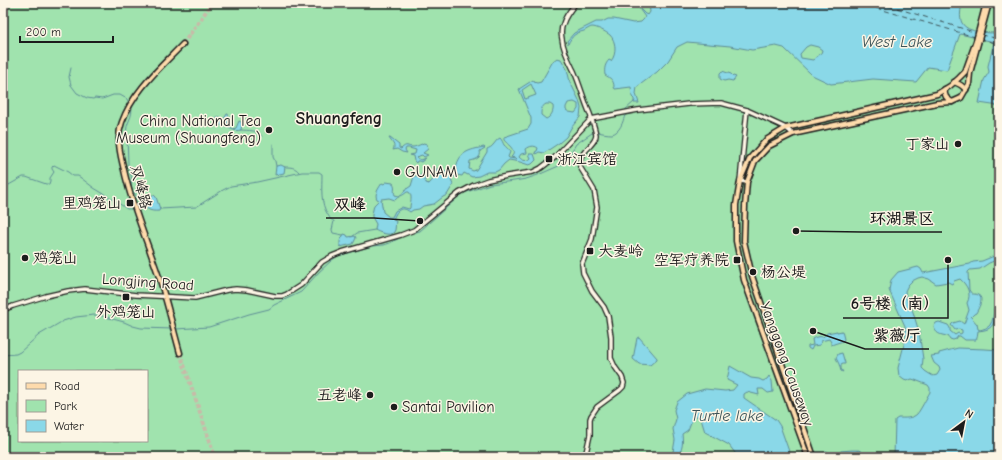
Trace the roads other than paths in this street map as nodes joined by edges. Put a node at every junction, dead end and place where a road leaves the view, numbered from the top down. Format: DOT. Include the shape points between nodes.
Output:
graph roads {
  1 [pos="576,3"];
  2 [pos="986,3"];
  3 [pos="989,3"];
  4 [pos="980,29"];
  5 [pos="977,41"];
  6 [pos="184,44"];
  7 [pos="954,82"];
  8 [pos="945,89"];
  9 [pos="966,90"];
  10 [pos="952,102"];
  11 [pos="747,110"];
  12 [pos="591,119"];
  13 [pos="786,128"];
  14 [pos="793,134"];
  15 [pos="740,181"];
  16 [pos="747,182"];
  17 [pos="165,296"];
  18 [pos="3,310"];
  19 [pos="180,353"];
  20 [pos="585,457"];
  21 [pos="808,457"];
  22 [pos="814,457"];
  1 -- 12 [label="street" via="564,19 562,39"];
  2 -- 4 [label="main road, Yanggong Causeway"];
  3 -- 4 [label="main road, Yanggong Causeway"];
  4 -- 5 [label="main road, Yanggong Causeway"];
  5 -- 7 [label="main road, Yanggong Causeway" via="965,72"];
  5 -- 9 [label="main road, Yanggong Causeway"];
  6 -- 17 [label="main road, 双峰路" via="146,83 130,104 119,138 119,150 128,189"];
  7 -- 8 [label="main road, Yanggong Causeway"];
  7 -- 9 [label="main road"];
  8 -- 10 [label="main road" via="946,98"];
  8 -- 13 [label="main road, Yanggong Causeway" via="937,94"];
  9 -- 10 [label="main road" via="961,98"];
  10 -- 14 [label="main road, Yanggong Causeway"];
  11 -- 12 [label="street" via="721,103 689,104"];
  11 -- 13 [label="street"];
  11 -- 15 [label="street"];
  12 -- 17 [label="street, Longjing Road" via="541,168 474,185 459,193 414,230 332,256 287,294 275,296 236,289 195,298"];
  12 -- 20 [label="street" via="595,140 583,153 580,166 594,190 597,207 592,239 582,264 583,273 592,292 607,312 611,358 624,383 623,387 597,407 591,416"];
  13 -- 14 [label="street"];
  13 -- 15 [label="main road, Yanggong Causeway" via="766,140 750,158"];
  14 -- 16 [label="main road, Yanggong Causeway" via="769,146 755,161"];
  15 -- 16 [label="street"];
  15 -- 21 [label="main road, Yanggong Causeway" via="736,205 736,241 744,280"];
  16 -- 22 [label="main road, Yanggong Causeway" via="744,241 752,276"];
  17 -- 18 [label="street, Longjing Road" via="85,289 46,296"];
  17 -- 19 [label="main road, 双峰路"];
}
